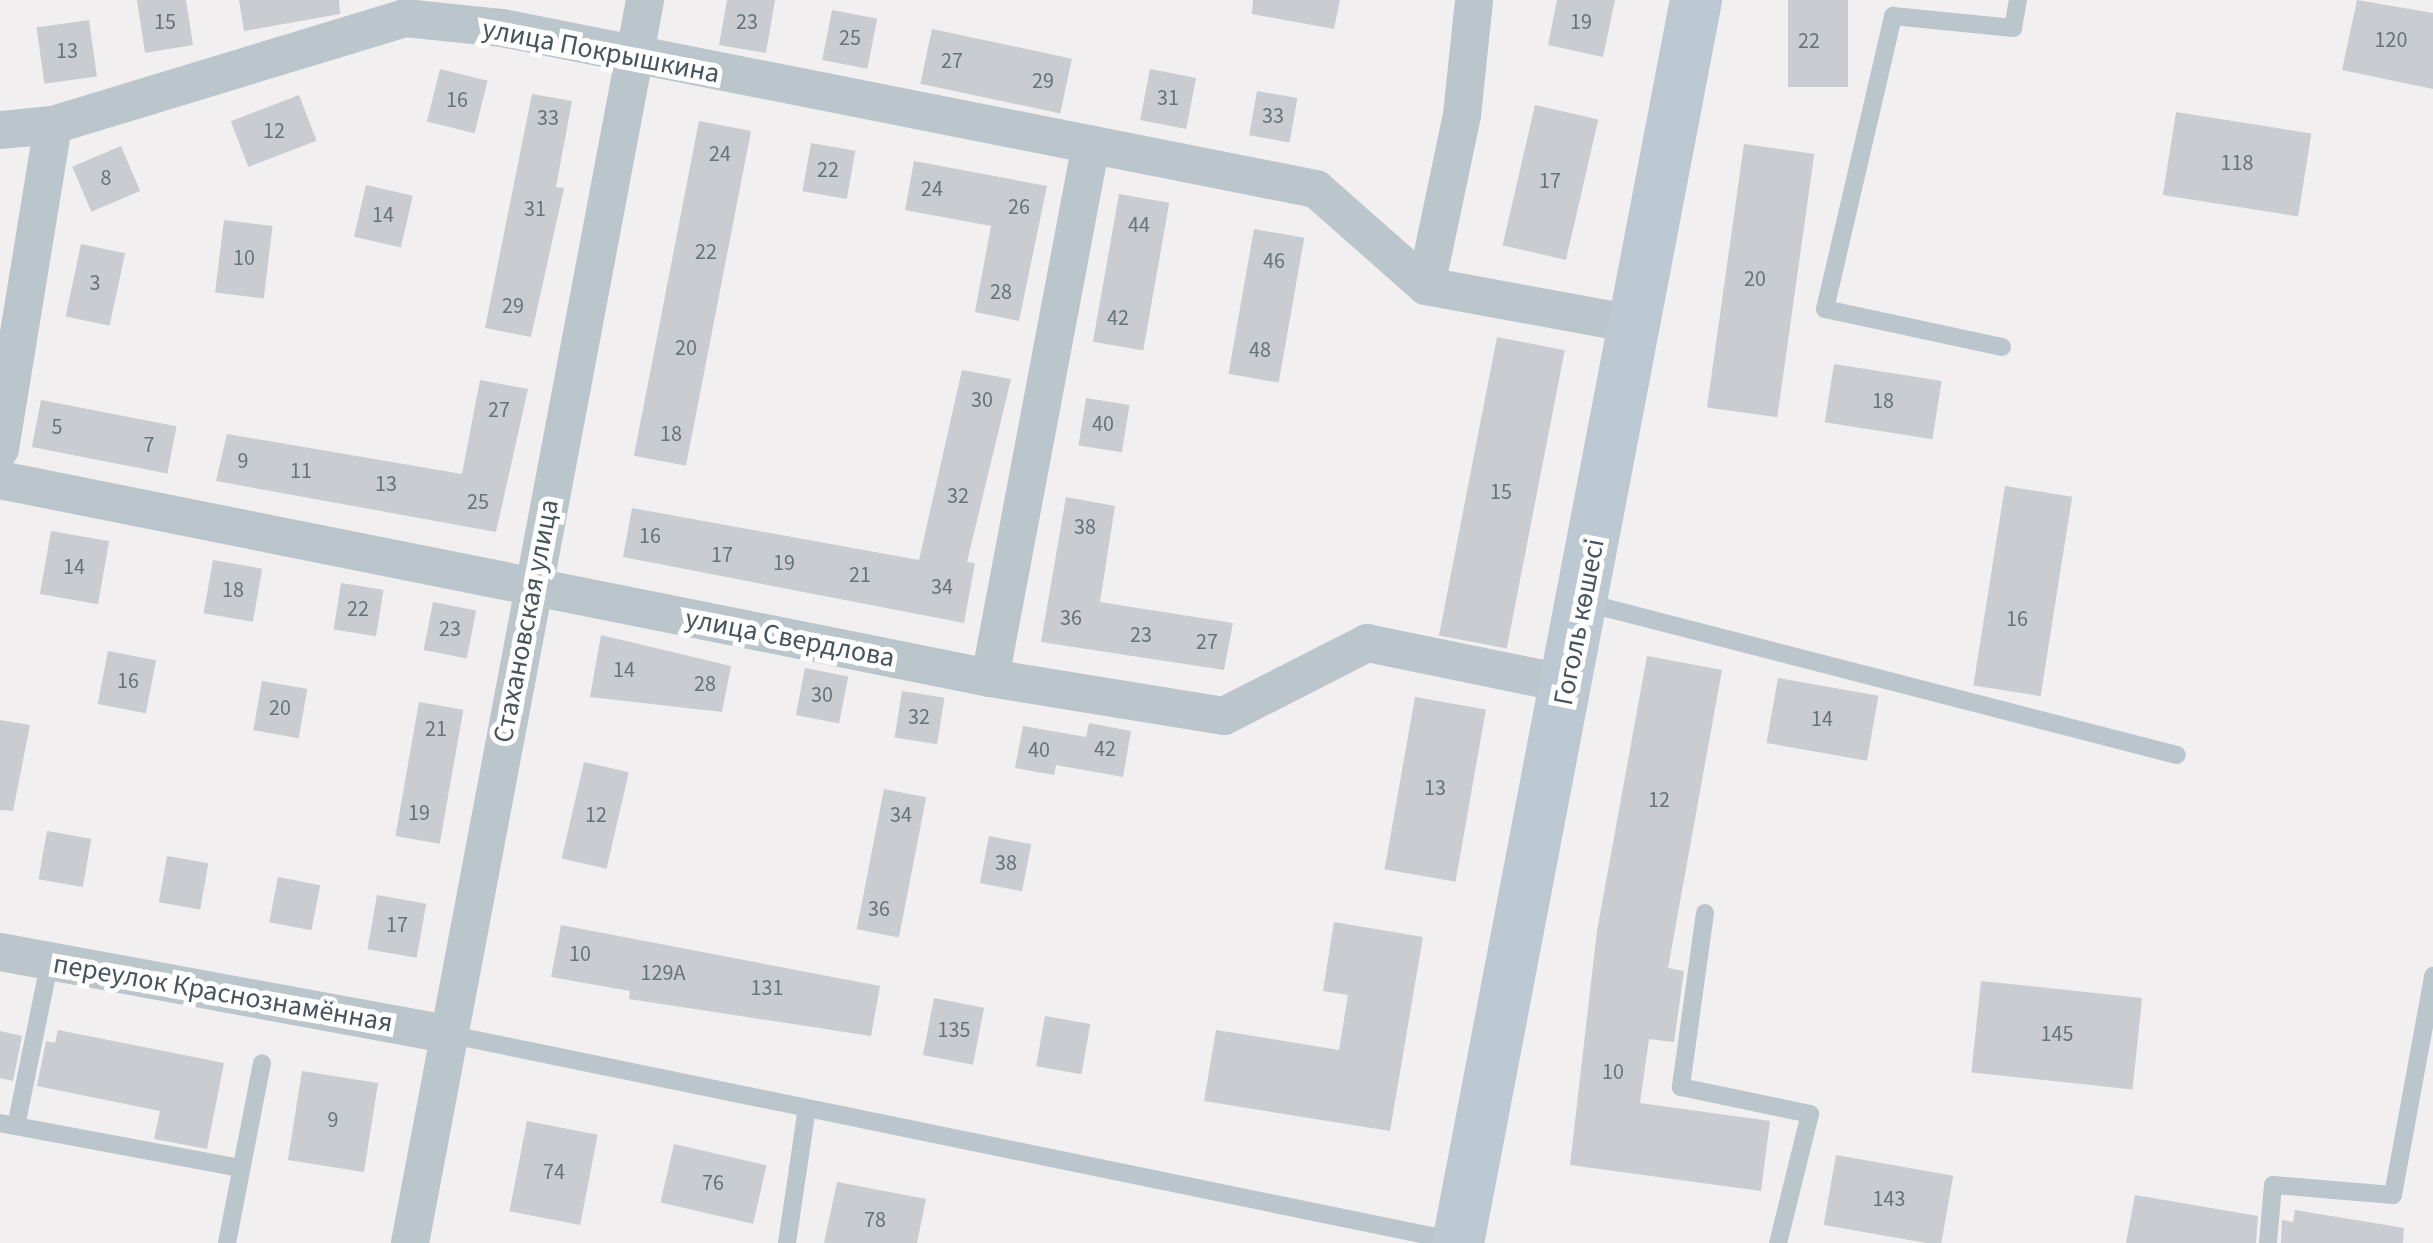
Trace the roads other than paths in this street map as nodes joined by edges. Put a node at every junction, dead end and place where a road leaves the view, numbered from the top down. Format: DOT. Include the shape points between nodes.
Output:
graph roads {
  1 [pos="645,0"];
  2 [pos="1474,0"];
  3 [pos="1696,0"];
  4 [pos="2018,0"];
  5 [pos="634,58"];
  6 [pos="53,125"];
  7 [pos="0,130"];
  8 [pos="1091,144"];
  9 [pos="1426,286"];
  10 [pos="1638,325"];
  11 [pos="2002,347"];
  12 [pos="0,450"];
  13 [pos="0,480"];
  14 [pos="533,587"];
  15 [pos="1584,602"];
  16 [pos="990,678"];
  17 [pos="1566,684"];
  18 [pos="2177,756"];
  19 [pos="1706,913"];
  20 [pos="0,952"];
  21 [pos="50,961"];
  22 [pos="2433,976"];
  23 [pos="446,1034"];
  24 [pos="262,1063"];
  25 [pos="807,1108"];
  26 [pos="8,1124"];
  27 [pos="242,1168"];
  28 [pos="227,1243"];
  29 [pos="410,1243"];
  30 [pos="787,1243"];
  31 [pos="1460,1243"];
  32 [pos="1778,1243"];
  33 [pos="2268,1243"];
  1 -- 5 [label="street, Стахановская улица"];
  2 -- 9 [label="street" via="1462,115"];
  3 -- 10 [label="main road, Гоголь көшесі"];
  4 -- 11 [label="lane" via="2013,28 1892,16 1825,309"];
  5 -- 6 [label="street, улица Покрышкина" via="502,28 405,18"];
  5 -- 8 [label="street, улица Покрышкина"];
  5 -- 14 [label="street, Стахановская улица"];
  6 -- 7 [label="street, улица Покрышкина"];
  6 -- 12 [label="street"];
  8 -- 9 [label="street, улица Покрышкина" via="1316,189"];
  8 -- 16 [label="street"];
  9 -- 10 [label="street"];
  10 -- 15 [label="main road, Гоголь көшесі"];
  13 -- 14 [label="street, улица Свердлова"];
  14 -- 16 [label="street, улица Свердлова"];
  14 -- 23 [label="street, Стахановская улица"];
  15 -- 17 [label="main road, Гоголь көшесі"];
  15 -- 18 [label="lane"];
  16 -- 17 [label="street, улица Свердлова" via="1224,716 1367,644"];
  17 -- 31 [label="main road, Гоголь көшесі"];
  19 -- 32 [label="lane" via="1680,1087 1810,1114"];
  20 -- 21 [label="street, переулок Краснознамённая"];
  21 -- 23 [label="street, переулок Краснознамённая"];
  21 -- 26 [label="lane"];
  22 -- 33 [label="lane" via="2394,1195 2273,1185"];
  23 -- 25 [label="lane"];
  23 -- 29 [label="street, Стахановская улица"];
  24 -- 27 [label="lane"];
  25 -- 30 [label="lane"];
  25 -- 31 [label="lane"];
  26 -- 27 [label="lane"];
  27 -- 28 [label="lane"];
}
